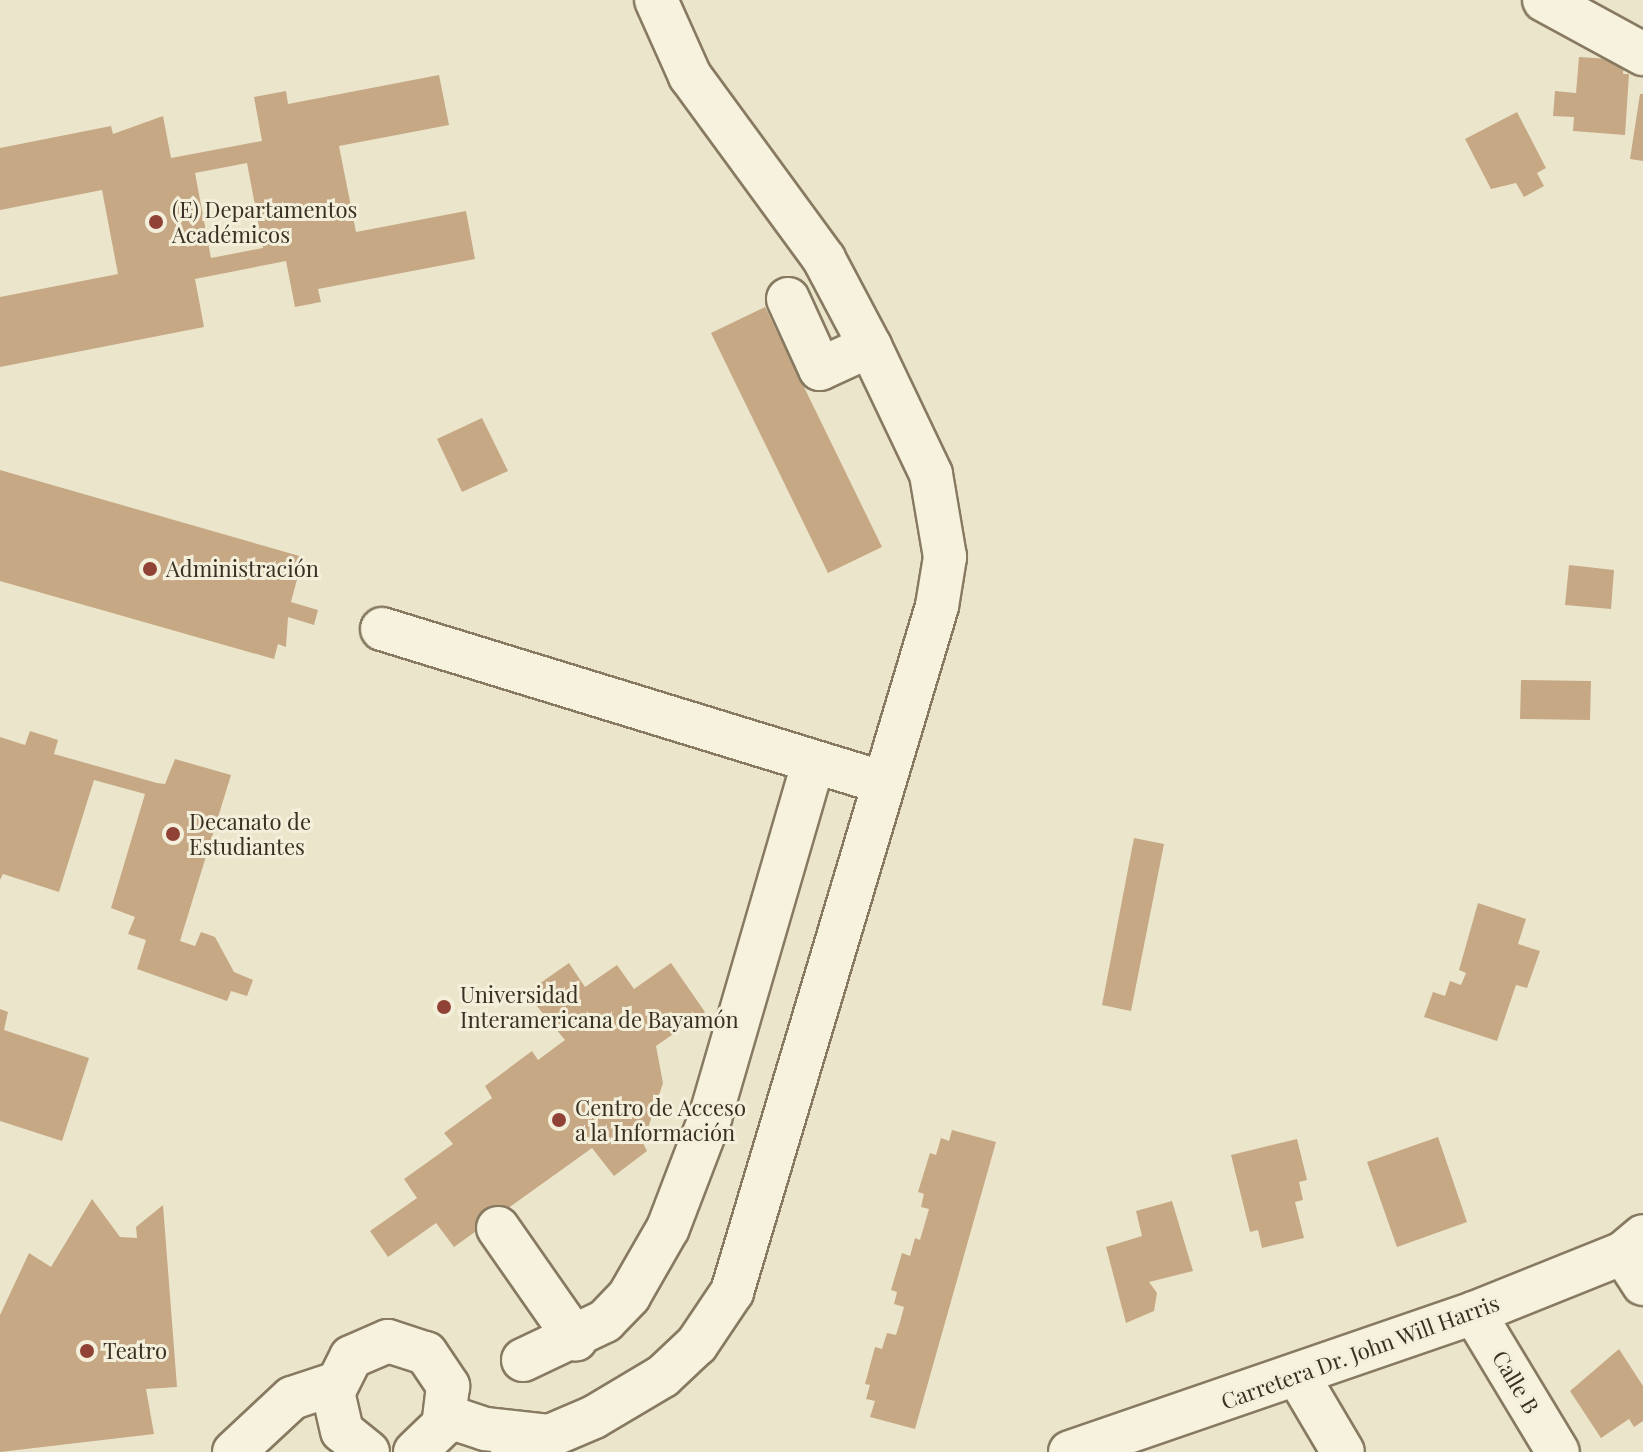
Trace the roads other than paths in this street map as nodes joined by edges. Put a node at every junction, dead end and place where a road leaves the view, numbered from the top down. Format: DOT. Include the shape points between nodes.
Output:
graph roads {
  1 [pos="656,0"];
  2 [pos="1544,0"];
  3 [pos="1643,54"];
  4 [pos="788,299"];
  5 [pos="870,346"];
  6 [pos="382,629"];
  7 [pos="813,763"];
  8 [pos="884,783"];
  9 [pos="498,1228"];
  10 [pos="1636,1257"];
  11 [pos="1474,1313"];
  12 [pos="576,1340"];
  13 [pos="523,1360"];
  14 [pos="1298,1376"];
  15 [pos="337,1383"];
  16 [pos="446,1416"];
  17 [pos="550,1436"];
  18 [pos="234,1452"];
  19 [pos="368,1452"];
  20 [pos="415,1452"];
  21 [pos="512,1452"];
  22 [pos="1070,1452"];
  23 [pos="1343,1452"];
  24 [pos="1558,1452"];
  1 -- 5 [label="street" via="690,76 824,259"];
  2 -- 3 [label="street"];
  4 -- 5 [label="street" via="820,369"];
  5 -- 8 [label="street" via="931,474 946,541 937,606"];
  6 -- 7 [label="street"];
  7 -- 8 [label="street"];
  7 -- 12 [label="street" via="684,1190 629,1296"];
  8 -- 17 [label="street" via="732,1292 697,1344 663,1376"];
  9 -- 12 [label="street"];
  10 -- 11 [label="street, Carretera Dr. John Will Harris"];
  11 -- 14 [label="street, Carretera Dr. John Will Harris"];
  11 -- 24 [label="street, Calle B"];
  12 -- 13 [label="street"];
  14 -- 22 [label="street, Carretera Dr. John Will Harris"];
  14 -- 23 [label="street"];
  15 -- 16 [label="street" via="351,1357 368,1346 408,1344 440,1367 448,1386"];
  15 -- 18 [label="street" via="292,1398"];
  15 -- 19 [label="street" via="334,1413 342,1431"];
  16 -- 17 [label="street" via="485,1429"];
  16 -- 20 [label="street" via="431,1442"];
  17 -- 21 [label="street"];
}
